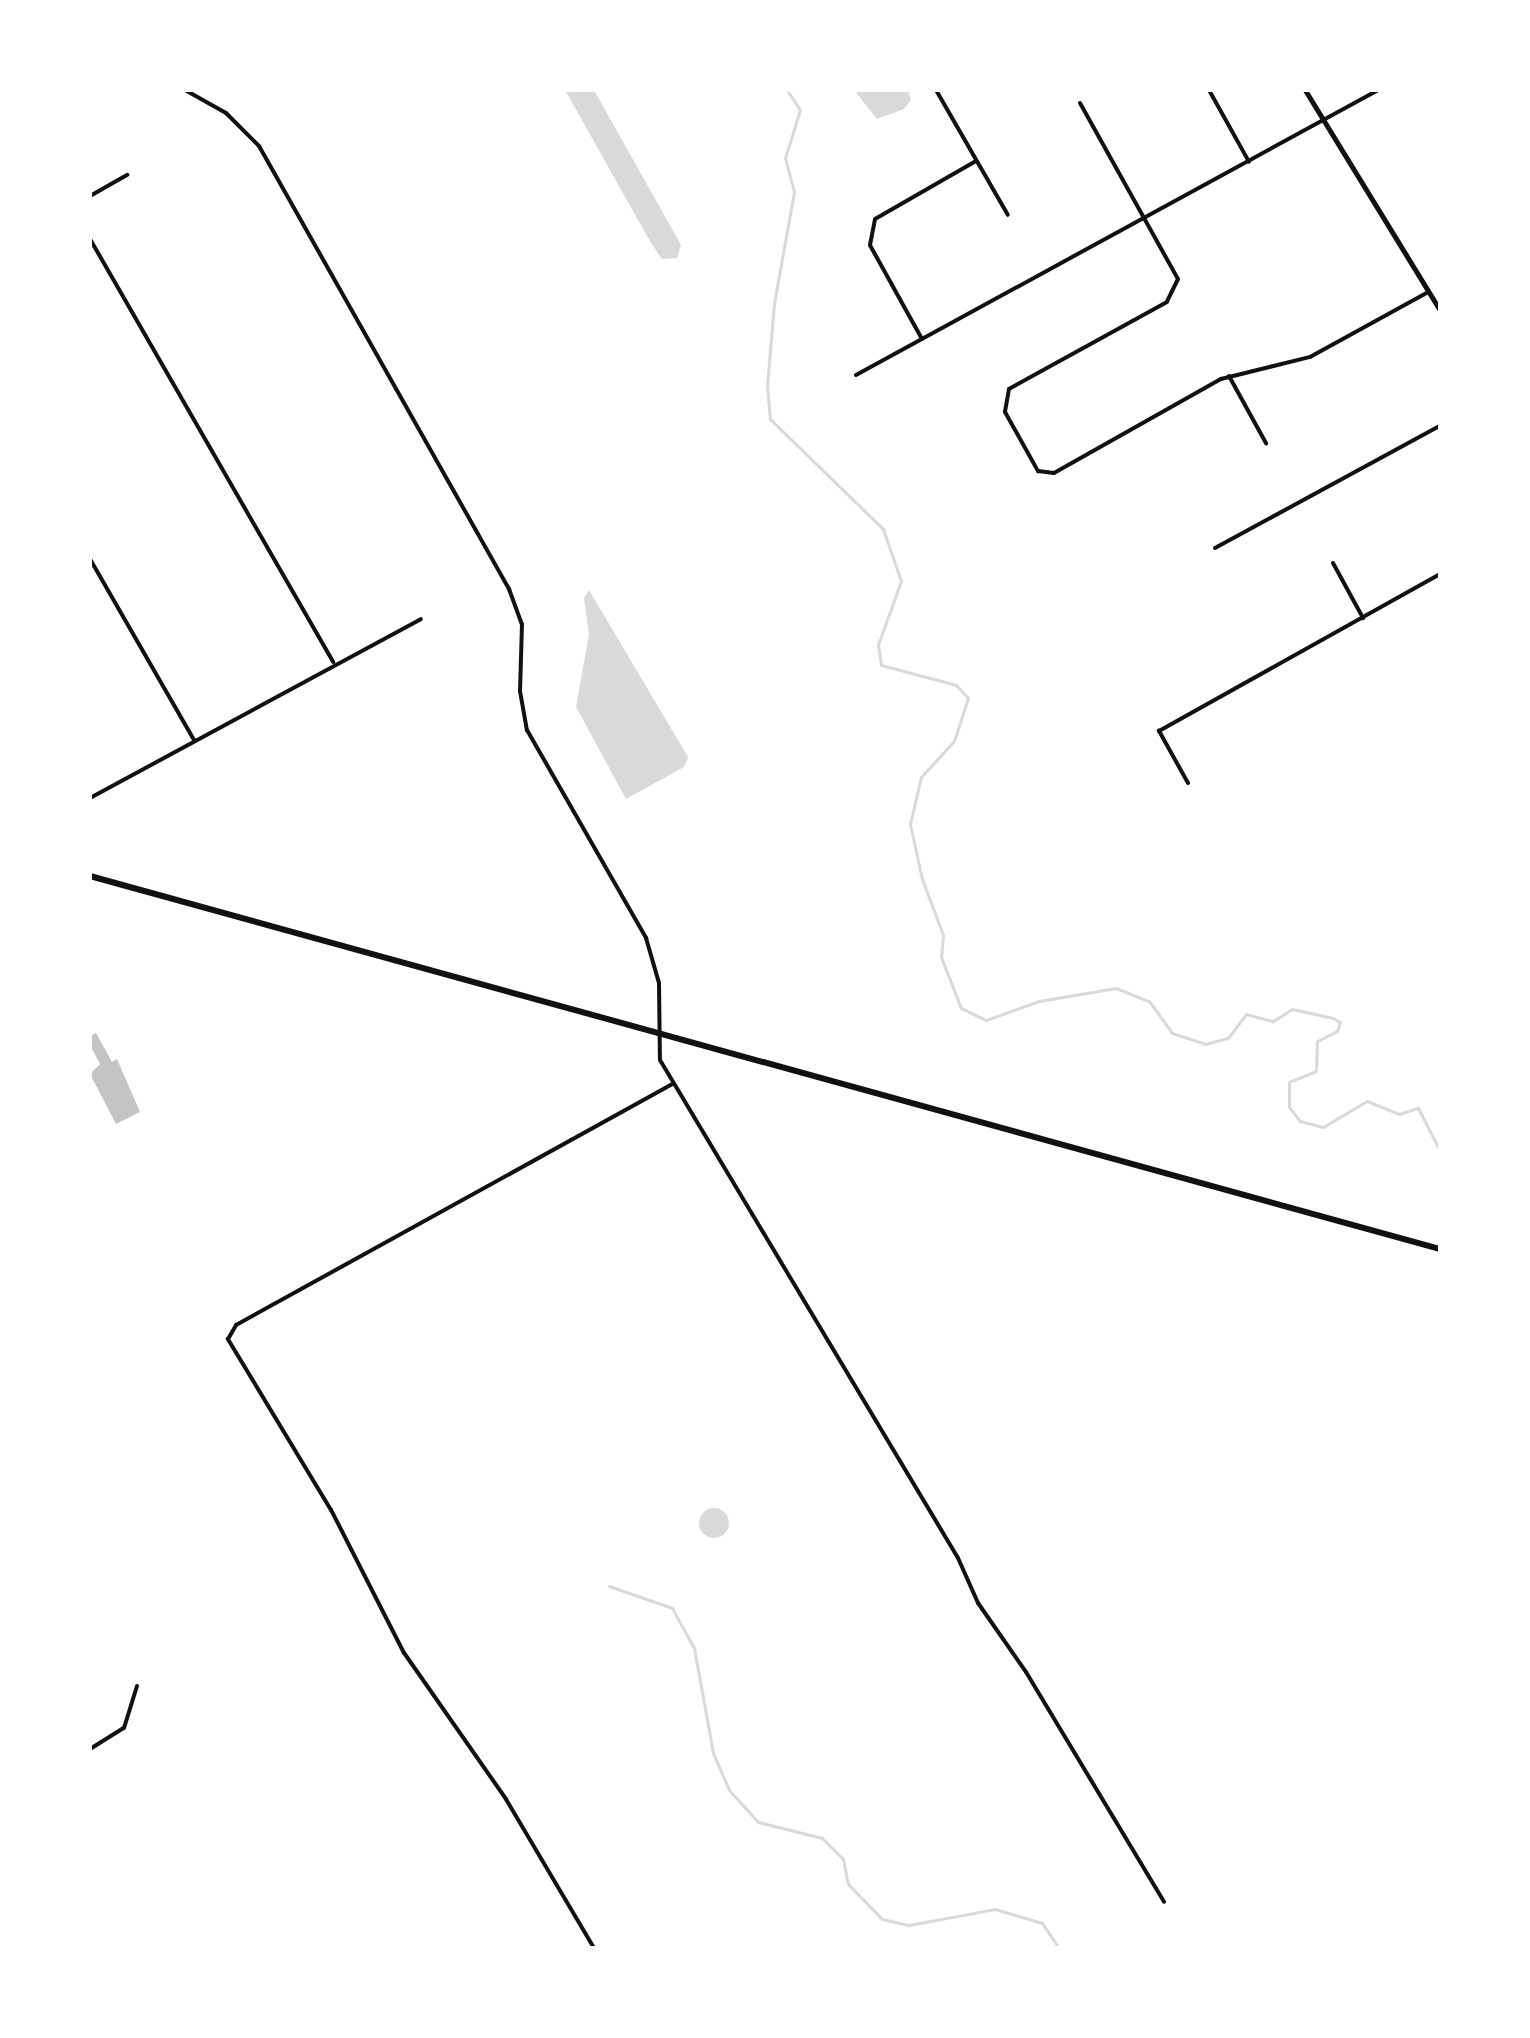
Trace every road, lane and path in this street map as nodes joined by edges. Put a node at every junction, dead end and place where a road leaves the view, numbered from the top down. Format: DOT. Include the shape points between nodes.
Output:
graph roads {
  1 [pos="185,90"];
  2 [pos="936,90"];
  3 [pos="1209,90"];
  4 [pos="1305,90"];
  5 [pos="1378,90"];
  6 [pos="1080,103"];
  7 [pos="1323,121"];
  8 [pos="976,161"];
  9 [pos="1249,162"];
  10 [pos="127,175"];
  11 [pos="90,196"];
  12 [pos="1008,215"];
  13 [pos="1145,220"];
  14 [pos="90,239"];
  15 [pos="1428,292"];
  16 [pos="1440,310"];
  17 [pos="922,339"];
  18 [pos="856,375"];
  19 [pos="1229,376"];
  20 [pos="1440,426"];
  21 [pos="1266,443"];
  22 [pos="1215,548"];
  23 [pos="90,559"];
  24 [pos="1333,563"];
  25 [pos="1440,574"];
  26 [pos="1363,618"];
  27 [pos="421,619"];
  28 [pos="333,662"];
  29 [pos="194,740"];
  30 [pos="1188,783"];
  31 [pos="90,798"];
  32 [pos="90,876"];
  33 [pos="656,1032"];
  34 [pos="673,1084"];
  35 [pos="1440,1249"];
  36 [pos="137,1686"];
  37 [pos="90,1749"];
  38 [pos="1164,1902"];
  39 [pos="594,1948"];
  1 -- 33 [label="street" via="226,113 259,146 514,598 522,624 520,691 527,730 646,938 659,983"];
  2 -- 8 [label="street"];
  3 -- 9 [label="street"];
  4 -- 7 [label="street"];
  5 -- 7 [label="street"];
  6 -- 13 [label="street"];
  7 -- 9 [label="street"];
  7 -- 15 [label="street"];
  8 -- 12 [label="street"];
  8 -- 17 [label="street" via="875,219 870,245"];
  9 -- 13 [label="street"];
  10 -- 11 [label="street"];
  13 -- 17 [label="street"];
  13 -- 19 [label="street" via="1178,279 1167,302 1009,389 1005,412 1038,471 1054,473"];
  14 -- 28 [label="street"];
  15 -- 16 [label="street"];
  15 -- 19 [label="street" via="1310,357"];
  17 -- 18 [label="street"];
  19 -- 21 [label="street"];
  20 -- 22 [label="street"];
  23 -- 29 [label="street"];
  24 -- 26 [label="street"];
  25 -- 26 [label="street"];
  26 -- 30 [label="street" via="1159,731"];
  27 -- 28 [label="street"];
  28 -- 29 [label="street"];
  29 -- 31 [label="street"];
  32 -- 33 [label="main road"];
  33 -- 34 [label="street" via="657,1054"];
  33 -- 35 [label="main road"];
  34 -- 38 [label="street" via="958,1558 982,1611 1026,1672"];
  34 -- 39 [label="street" via="236,1325 228,1339 331,1510 404,1653 506,1799"];
  36 -- 37 [label="street" via="124,1728"];
}
